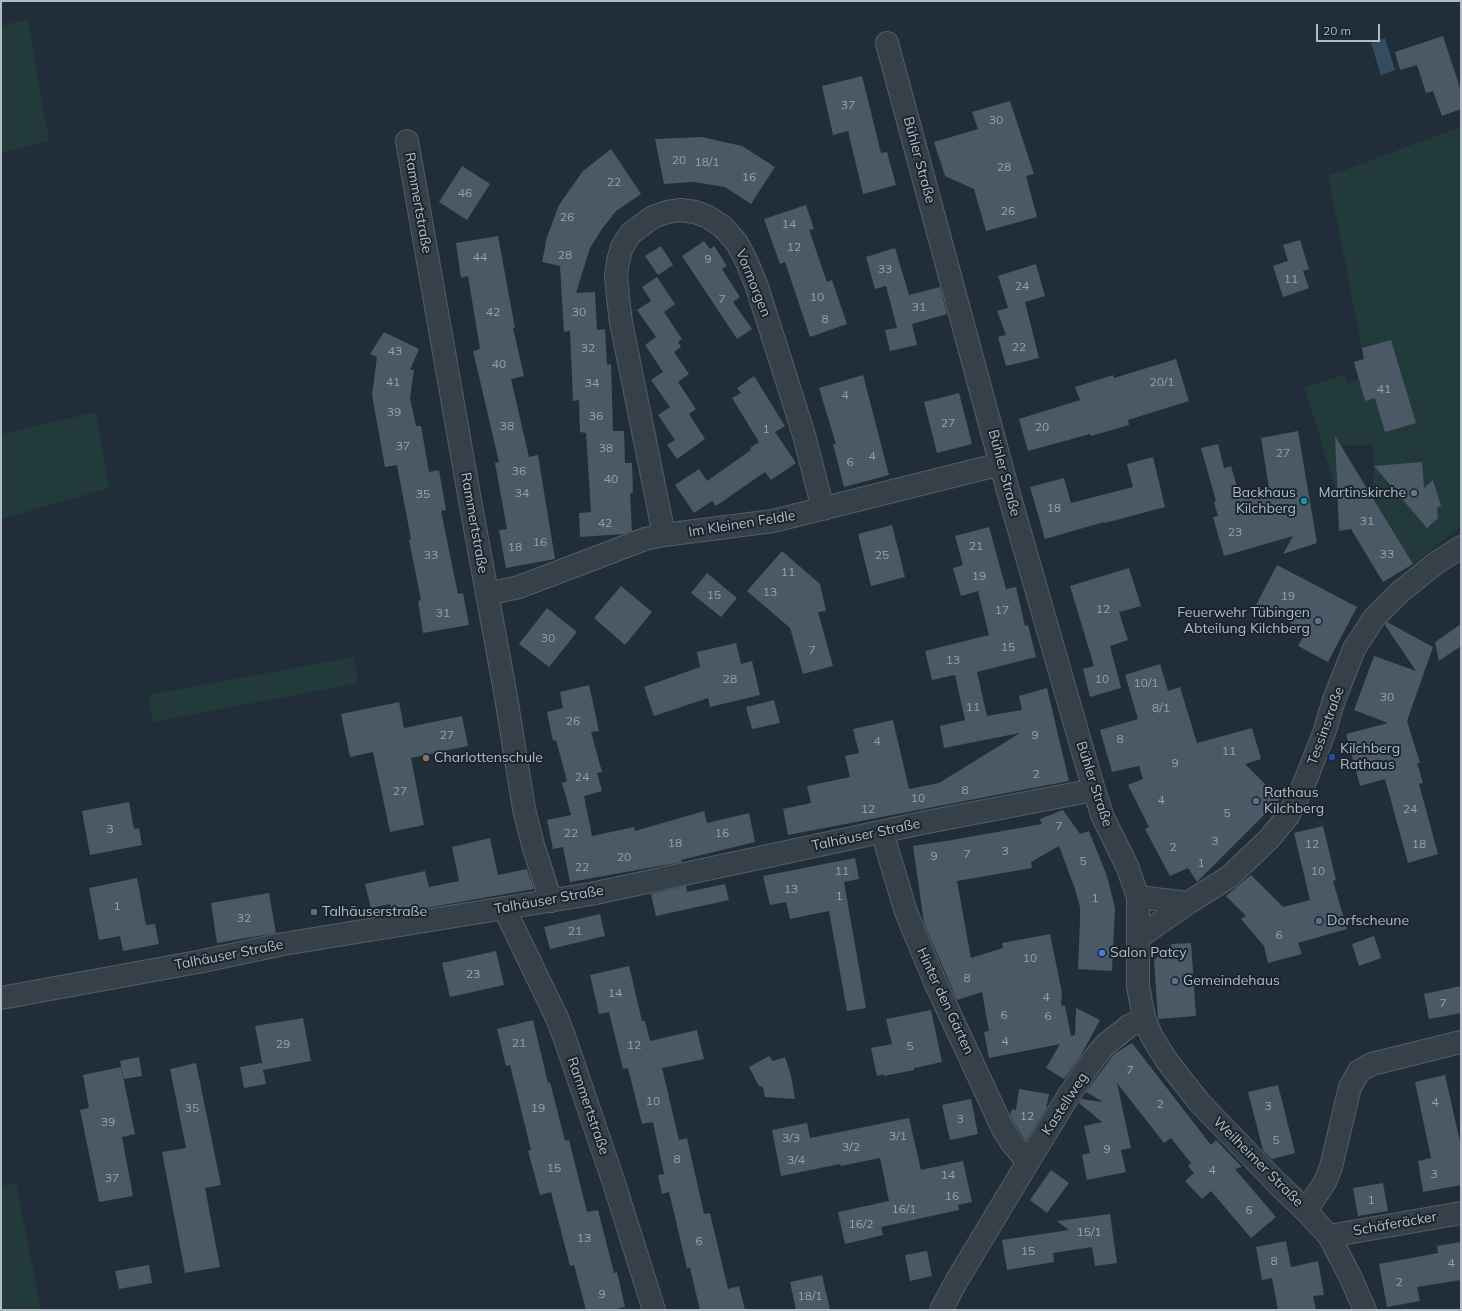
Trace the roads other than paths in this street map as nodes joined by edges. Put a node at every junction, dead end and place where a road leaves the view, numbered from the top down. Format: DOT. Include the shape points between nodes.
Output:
graph roads {
  1 [pos="887,43"];
  2 [pos="407,141"];
  3 [pos="1001,464"];
  4 [pos="823,509"];
  5 [pos="664,535"];
  6 [pos="1461,547"];
  7 [pos="486,594"];
  8 [pos="1094,790"];
  9 [pos="882,832"];
  10 [pos="1138,897"];
  11 [pos="551,901"];
  12 [pos="1188,903"];
  13 [pos="504,908"];
  14 [pos="1138,938"];
  15 [pos="1,998"];
  16 [pos="1144,1018"];
  17 [pos="1461,1042"];
  18 [pos="1028,1162"];
  19 [pos="1306,1211"];
  20 [pos="1461,1212"];
  21 [pos="1329,1236"];
  22 [pos="654,1310"];
  23 [pos="941,1310"];
  24 [pos="1365,1310"];
  1 -- 3 [label="street, Bühler Straße"];
  2 -- 7 [label="street, Rammertstraße"];
  3 -- 4 [label="street, Im Kleinen Feldle"];
  3 -- 8 [label="street, Bühler Straße"];
  4 -- 5 [label="street, Im Kleinen Feldle" via="773,521"];
  4 -- 5 [label="street, Vormorgen" via="804,435 747,262 723,227 695,212 674,211 653,217 631,233 622,247 616,276 621,322"];
  5 -- 7 [label="street, Im Kleinen Feldle" via="645,539 519,587"];
  6 -- 12 [label="street, Tessinstraße" via="1400,592 1374,618 1354,649 1314,759 1288,816 1264,844 1229,877"];
  7 -- 11 [label="street, Rammertstraße" via="524,809"];
  8 -- 9 [label="street, Talhäuser Straße"];
  8 -- 10 [label="street, Bühler Straße" via="1103,818 1127,866"];
  9 -- 11 [label="street, Talhäuser Straße"];
  9 -- 18 [label="street, Hinter den Gärten" via="906,912 932,975 1003,1129"];
  10 -- 12 [label="street"];
  10 -- 14 [label="street"];
  11 -- 13 [label="street, Talhäuser Straße"];
  12 -- 14 [label="street, Tessinstraße"];
  13 -- 15 [label="street, Talhäuser Straße" via="283,944"];
  13 -- 22 [label="street, Rammertstraße" via="566,1039"];
  14 -- 16 [label="street" via="1138,986"];
  16 -- 18 [label="street, Kastellweg" via="1105,1045 1069,1095"];
  16 -- 19 [label="street, Weilheimer Straße" via="1167,1061 1199,1102"];
  17 -- 19 [label="street" via="1372,1064 1359,1071 1350,1087 1331,1167 1325,1182"];
  18 -- 23 [label="street, Kastellweg"];
  19 -- 21 [label="street, Weilheimer Straße"];
  20 -- 21 [label="street, Schäferäcker"];
  21 -- 24 [label="street, Weilheimer Straße"];
}
